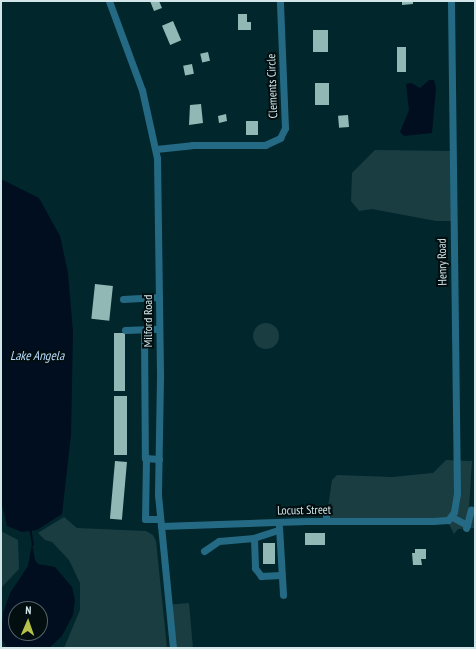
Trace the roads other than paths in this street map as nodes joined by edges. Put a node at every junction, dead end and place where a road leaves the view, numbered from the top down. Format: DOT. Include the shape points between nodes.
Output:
graph roads {
  1 [pos="109,1"];
  2 [pos="280,1"];
  3 [pos="451,1"];
  4 [pos="156,149"];
  5 [pos="159,297"];
  6 [pos="124,299"];
  7 [pos="159,328"];
  8 [pos="126,330"];
  9 [pos="144,330"];
  10 [pos="145,393"];
  11 [pos="160,394"];
  12 [pos="146,457"];
  13 [pos="159,459"];
  14 [pos="471,509"];
  15 [pos="326,511"];
  16 [pos="450,518"];
  17 [pos="280,521"];
  18 [pos="326,521"];
  19 [pos="160,523"];
  20 [pos="278,530"];
  21 [pos="254,538"];
  22 [pos="204,551"];
  23 [pos="281,575"];
  24 [pos="283,595"];
  25 [pos="172,648"];
  1 -- 4 [label="street, Milford Road" via="142,90"];
  2 -- 4 [label="street, Clements Circle" via="285,128 280,138 265,145 192,145"];
  3 -- 16 [label="street, Henry Road" via="457,494"];
  4 -- 5 [label="street, Milford Road"];
  5 -- 6 [label="street"];
  5 -- 7 [label="street, Milford Road"];
  7 -- 9 [label="street"];
  7 -- 11 [label="street, Milford Road"];
  8 -- 9 [label="street"];
  9 -- 10 [label="street"];
  10 -- 11 [label="street"];
  10 -- 12 [label="street"];
  11 -- 13 [label="street, Milford Road"];
  12 -- 13 [label="street"];
  12 -- 19 [label="street" via="145,519"];
  13 -- 19 [label="street, Milford Road"];
  14 -- 16 [label="street" via="466,527"];
  15 -- 18 [label="street"];
  16 -- 18 [label="street, Locust Street"];
  17 -- 18 [label="street, Locust Street"];
  17 -- 19 [label="street, Locust Street"];
  17 -- 20 [label="street"];
  19 -- 25 [label="street, Milford Road"];
  20 -- 21 [label="street"];
  20 -- 23 [label="street"];
  21 -- 22 [label="street" via="219,541"];
  21 -- 23 [label="street" via="255,568 261,576"];
  23 -- 24 [label="street"];
}
